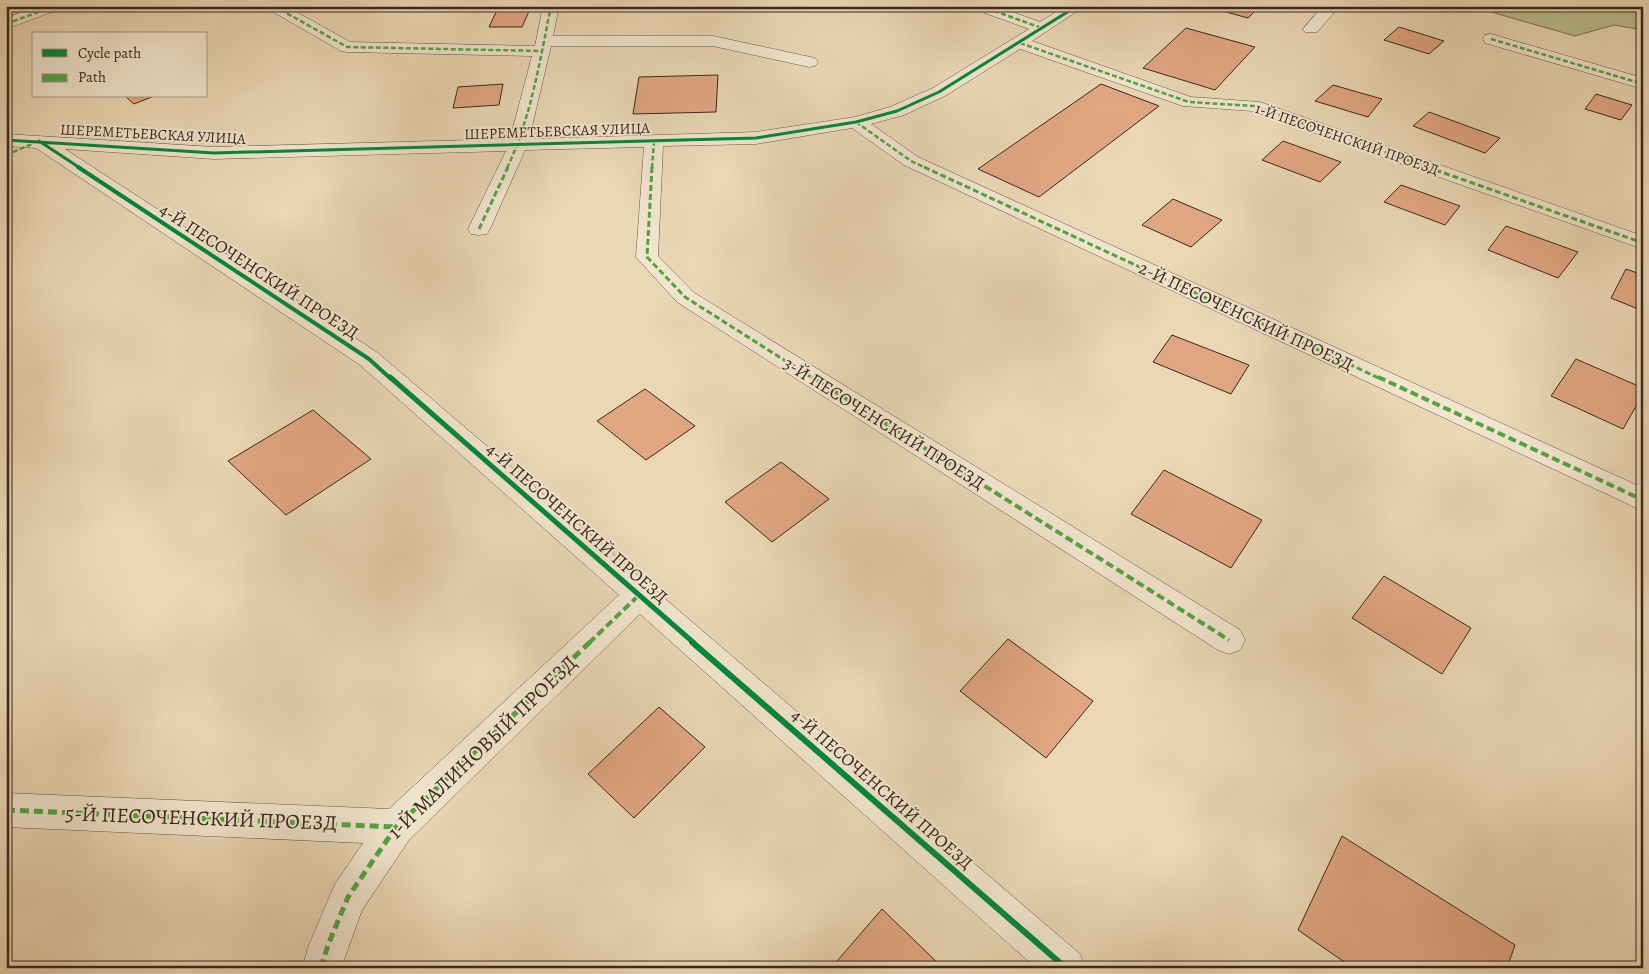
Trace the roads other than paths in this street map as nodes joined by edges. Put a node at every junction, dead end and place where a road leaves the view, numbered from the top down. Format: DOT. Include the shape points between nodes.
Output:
graph roads {
  1 [pos="54,6"];
  2 [pos="274,6"];
  3 [pos="551,6"];
  4 [pos="980,6"];
  5 [pos="1077,6"];
  6 [pos="1332,6"];
  7 [pos="6,24"];
  8 [pos="1042,28"];
  9 [pos="1311,29"];
  10 [pos="1491,39"];
  11 [pos="1020,43"];
  12 [pos="543,46"];
  13 [pos="809,62"];
  14 [pos="1643,84"];
  15 [pos="856,122"];
  16 [pos="6,140"];
  17 [pos="654,140"];
  18 [pos="39,142"];
  19 [pos="518,145"];
  20 [pos="6,155"];
  21 [pos="479,228"];
  22 [pos="1643,243"];
  23 [pos="1643,500"];
  24 [pos="639,595"];
  25 [pos="1229,640"];
  26 [pos="6,810"];
  27 [pos="396,827"];
  28 [pos="321,968"];
  29 [pos="1066,968"];
  1 -- 7 [label="street"];
  2 -- 12 [label="street" via="347,47"];
  3 -- 12 [label="street"];
  4 -- 8 [label="street"];
  5 -- 8 [label="street, ШЕРЕМЕТЬЕВСКАЯ УЛИЦА"];
  6 -- 9 [label="street"];
  8 -- 11 [label="street, ШЕРЕМЕТЬЕВСКАЯ УЛИЦА"];
  10 -- 14 [label="street"];
  11 -- 15 [label="street, ШЕРЕМЕТЬЕВСКАЯ УЛИЦА" via="939,92 897,111"];
  11 -- 22 [label="street, 1-Й ПЕСОЧЕНСКИЙ ПРОЕЗД" via="1189,102 1254,106"];
  12 -- 13 [label="street" via="713,41"];
  12 -- 19 [label="street"];
  15 -- 17 [label="street, ШЕРЕМЕТЬЕВСКАЯ УЛИЦА" via="756,138"];
  15 -- 23 [label="street, 2-Й ПЕСОЧЕНСКИЙ ПРОЕЗД" via="911,161"];
  16 -- 18 [label="street, ШЕРЕМЕТЬЕВСКАЯ УЛИЦА"];
  17 -- 19 [label="street, ШЕРЕМЕТЬЕВСКАЯ УЛИЦА"];
  17 -- 25 [label="street, 3-Й ПЕСОЧЕНСКИЙ ПРОЕЗД" via="648,257 685,297"];
  18 -- 19 [label="street, ШЕРЕМЕТЬЕВСКАЯ УЛИЦА" via="214,153"];
  18 -- 20 [label="street"];
  18 -- 24 [label="street, 4-Й ПЕСОЧЕНСКИЙ ПРОЕЗД" via="369,359"];
  19 -- 21 [label="street"];
  24 -- 27 [label="street, 1-Й МАЛИНОВЫЙ ПРОЕЗД"];
  24 -- 29 [label="street, 4-Й ПЕСОЧЕНСКИЙ ПРОЕЗД"];
  26 -- 27 [label="street, 5-Й ПЕСОЧЕНСКИЙ ПРОЕЗД"];
  27 -- 28 [label="street, 1-Й МАЛИНОВЫЙ ПРОЕЗД" via="348,896"];
}
